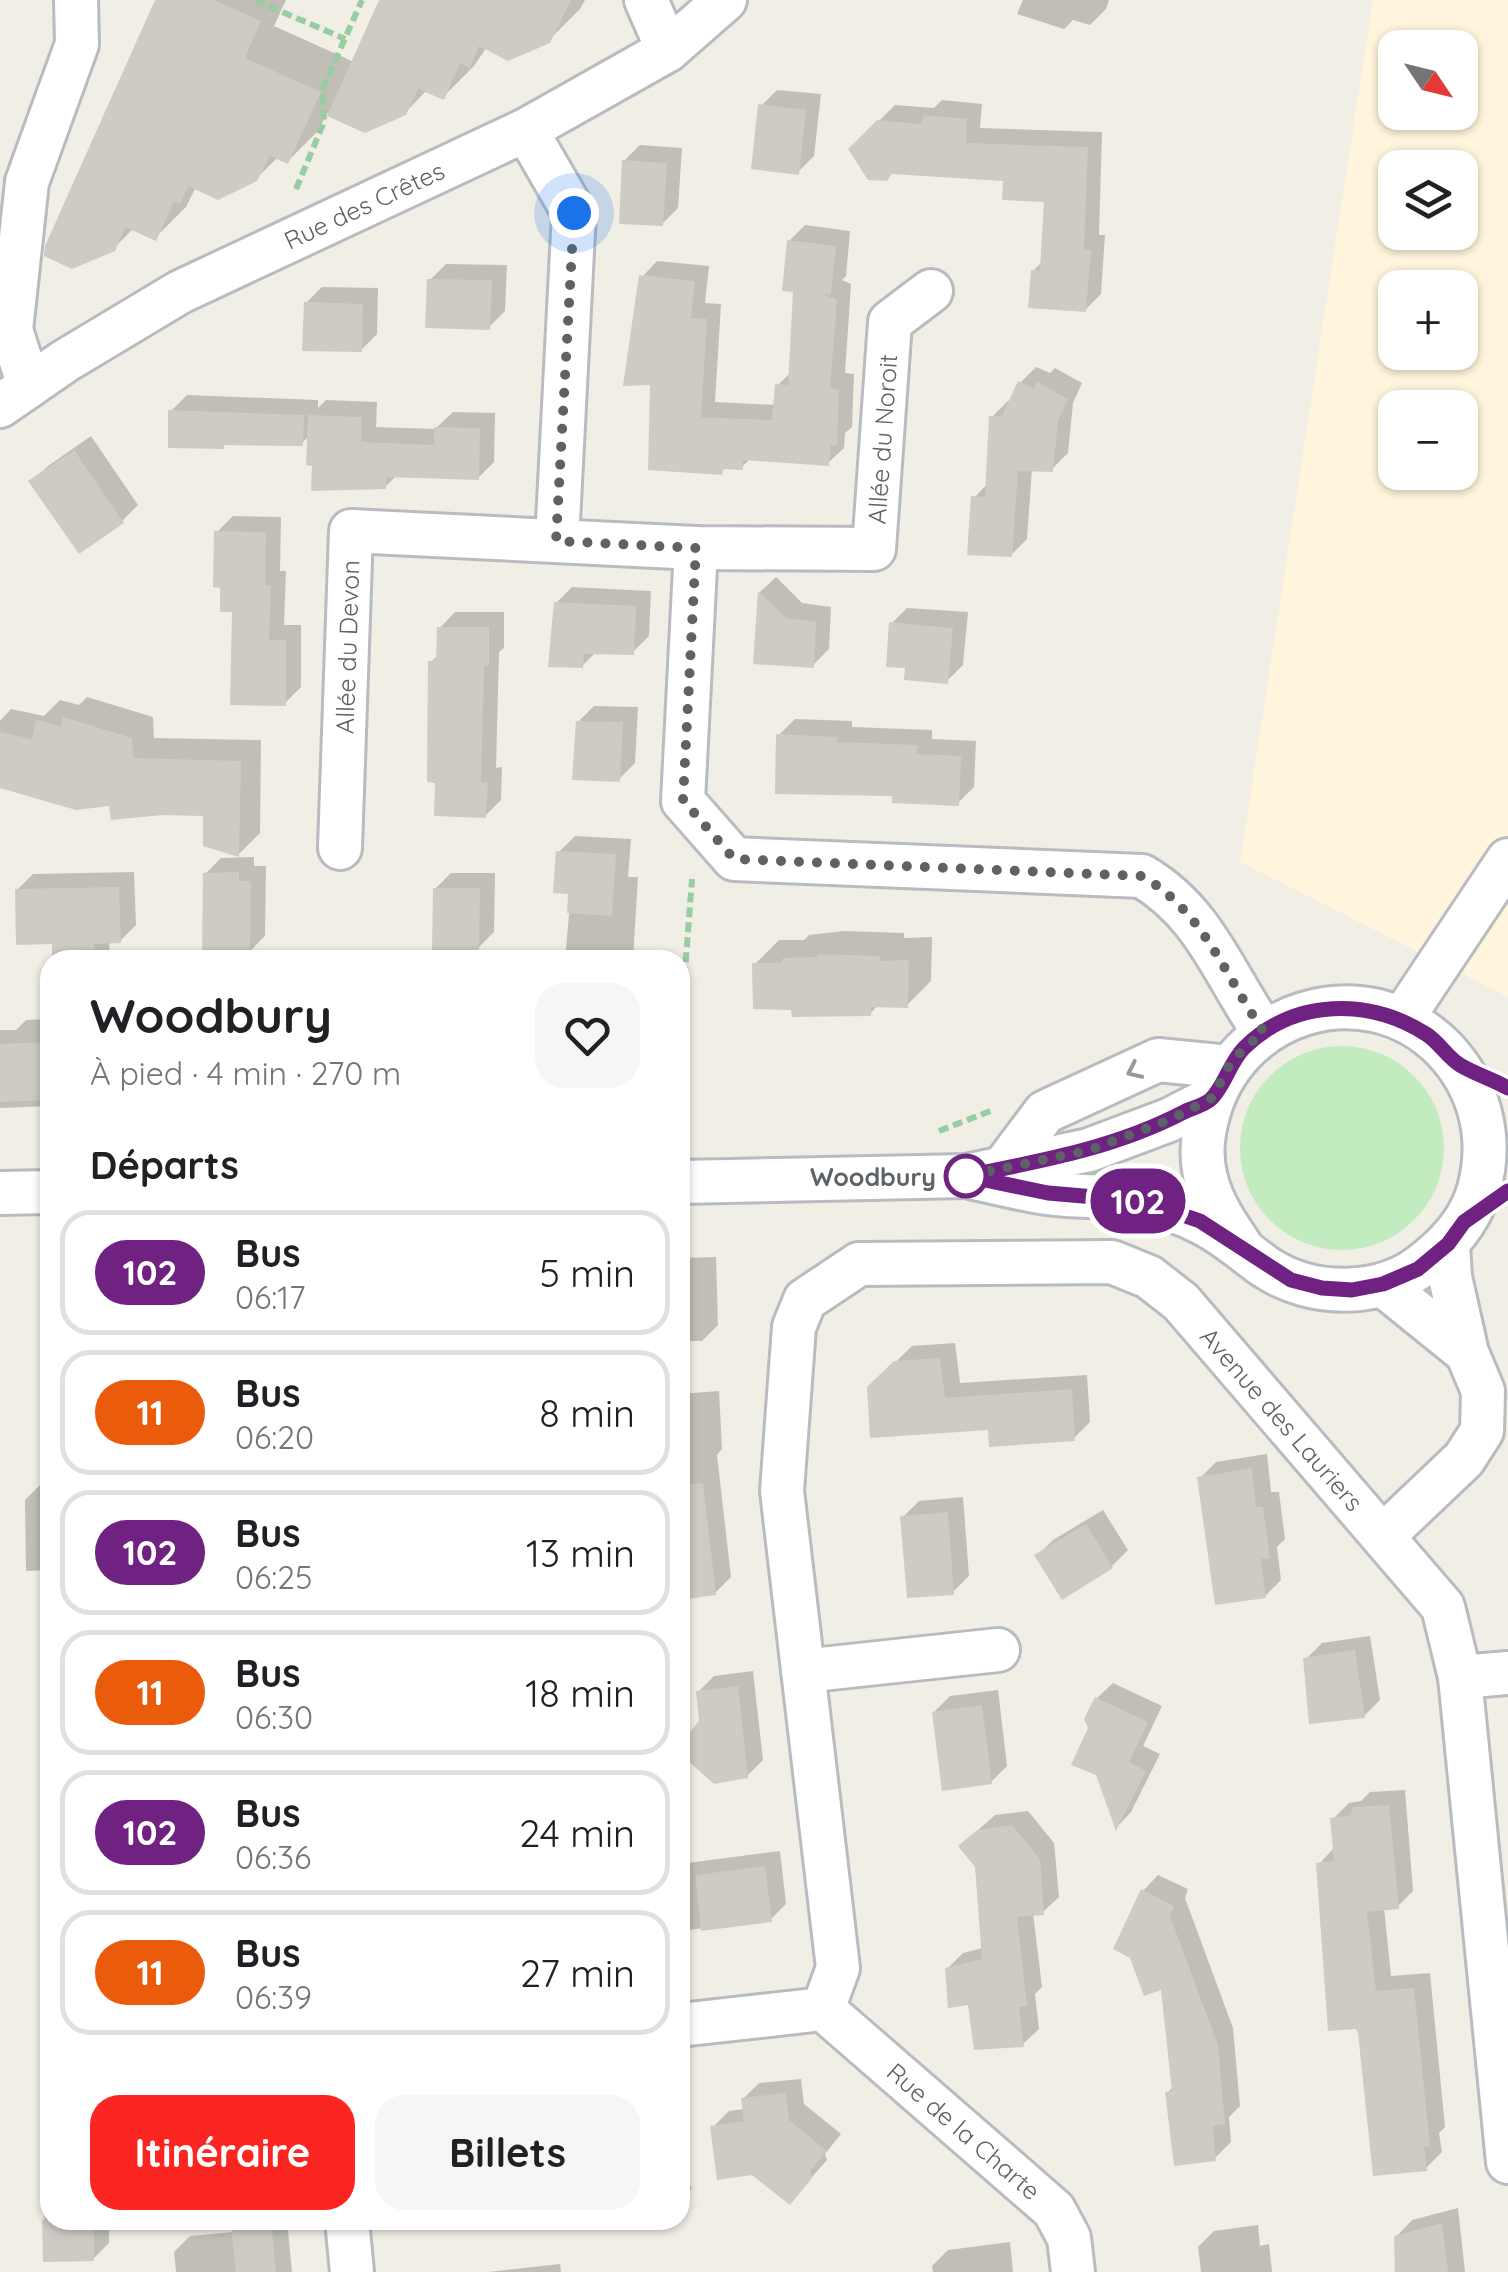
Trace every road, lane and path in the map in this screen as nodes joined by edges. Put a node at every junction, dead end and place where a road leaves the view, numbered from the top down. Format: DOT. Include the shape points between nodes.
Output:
graph roads {
  1 [pos="76,0"];
  2 [pos="255,0"];
  3 [pos="362,0"];
  4 [pos="646,0"];
  5 [pos="725,0"];
  6 [pos="345,39"];
  7 [pos="668,50"];
  8 [pos="526,130"];
  9 [pos="309,231"];
  10 [pos="931,292"];
  11 [pos="14,396"];
  12 [pos="556,541"];
  13 [pos="696,548"];
  14 [pos="697,816"];
  15 [pos="340,848"];
  16 [pos="1508,860"];
  17 [pos="687,950"];
  18 [pos="1402,1019"];
  19 [pos="1264,1032"];
  20 [pos="1457,1063"];
  21 [pos="1220,1082"];
  22 [pos="1508,1088"];
  23 [pos="1001,1107"];
  24 [pos="930,1134"];
  25 [pos="984,1172"];
  26 [pos="690,1182"];
  27 [pos="1508,1191"];
  28 [pos="40,1192"];
  29 [pos="0,1193"];
  30 [pos="1456,1233"];
  31 [pos="1241,1246"];
  32 [pos="1383,1284"];
  33 [pos="1467,1353"];
  34 [pos="1383,1536"];
  35 [pos="998,1650"];
  36 [pos="803,1671"];
  37 [pos="1508,1673"];
  38 [pos="1460,1677"];
  39 [pos="823,2009"];
  40 [pos="690,2024"];
  41 [pos="1508,2162"];
  42 [pos="347,2230"];
  43 [pos="352,2272"];
  44 [pos="1073,2272"];
  1 -- 11 [label="street" via="77,44 27,182 10,330"];
  2 -- 6 [label="path"];
  3 -- 6 [label="path"];
  4 -- 7 [label="street"];
  5 -- 7 [label="street, Rue des Crêtes"];
  6 -- 9 [label="path" via="323,88 324,122 295,188"];
  7 -- 8 [label="street, Rue des Crêtes"];
  8 -- 9 [label="street, Rue des Crêtes"];
  8 -- 12 [label="street" via="574,213"];
  9 -- 11 [label="street, Rue des Crêtes" via="180,292"];
  10 -- 13 [label="street, Allée du Noroit" via="890,322 874,549"];
  12 -- 13 [label="street"];
  12 -- 15 [label="street, Allée du Devon" via="352,531"];
  13 -- 14 [label="street" via="683,800"];
  14 -- 17 [label="path"];
  14 -- 19 [label="street" via="734,859 1142,876 1185,908"];
  16 -- 18 [label="street"];
  18 -- 19 [label="street" via="1331,1007"];
  18 -- 20 [label="street"];
  19 -- 21 [label="street"];
  20 -- 22 [label="street"];
  20 -- 30 [label="street" via="1484,1125 1485,1158 1478,1192"];
  21 -- 25 [label="street" via="1169,1120 1090,1150"];
  21 -- 25 [label="street, one-way" via="1158,1060 1045,1112"];
  21 -- 31 [label="street" via="1203,1136 1205,1176 1218,1213"];
  23 -- 24 [label="path"];
  25 -- 26 [label="street"];
  25 -- 31 [label="street" via="1048,1193 1142,1201 1200,1221"];
  27 -- 30 [label="street"];
  28 -- 29 [label="street"];
  30 -- 32 [label="street" via="1418,1269"];
  30 -- 33 [label="street" via="1450,1278"];
  31 -- 32 [label="street" via="1264,1266 1306,1284 1352,1290"];
  32 -- 33 [label="street"];
  33 -- 34 [label="street" via="1483,1391 1482,1430 1464,1459"];
  34 -- 36 [label="street, Avenue des Lauriers" via="1181,1302 1149,1276 1112,1262 859,1264 805,1300 794,1327 782,1491"];
  34 -- 38 [label="street, Avenue des Lauriers" via="1443,1607"];
  35 -- 36 [label="street"];
  36 -- 39 [label="street, Avenue des Lauriers" via="838,1968"];
  37 -- 38 [label="street"];
  38 -- 41 [label="street, Avenue des Lauriers"];
  39 -- 40 [label="street"];
  39 -- 44 [label="street, Rue de la Charte" via="1054,2210 1070,2238"];
  42 -- 43 [label="street"];
}
